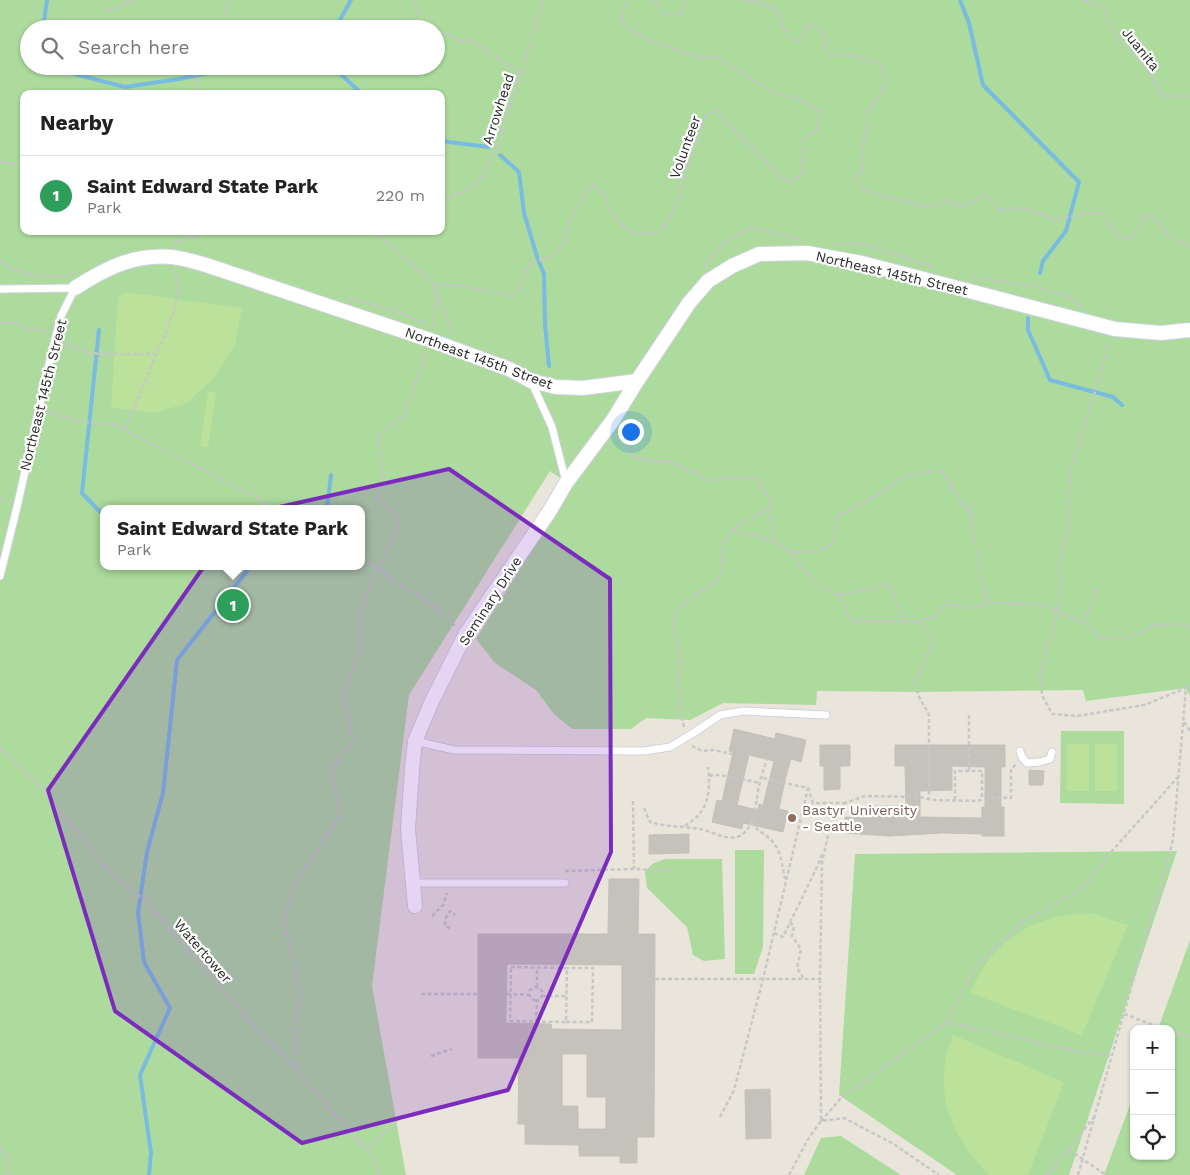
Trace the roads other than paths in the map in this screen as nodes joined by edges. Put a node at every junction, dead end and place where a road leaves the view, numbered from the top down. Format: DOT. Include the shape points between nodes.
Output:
graph roads {
  1 [pos="75,288"];
  2 [pos="0,289"];
  3 [pos="1190,330"];
  4 [pos="531,381"];
  5 [pos="637,381"];
  6 [pos="566,483"];
  7 [pos="0,576"];
  8 [pos="826,715"];
  9 [pos="415,742"];
  10 [pos="1052,752"];
  11 [pos="1021,754"];
  12 [pos="414,883"];
  13 [pos="565,883"];
  14 [pos="415,906"];
  1 -- 2 [label="lane"];
  1 -- 4 [label="street, Northeast 145th Street" via="121,262 173,257 206,265 430,340 509,369"];
  1 -- 7 [label="lane, Northeast 145th Street" via="61,316"];
  3 -- 5 [label="street, Northeast 145th Street" via="1115,330 862,263 806,253 759,254 708,281 689,303"];
  4 -- 5 [label="street, Northeast 145th Street" via="556,388 583,388"];
  4 -- 6 [label="lane" via="552,427"];
  5 -- 6 [label="street, Seminary Drive" via="613,420"];
  6 -- 9 [label="street, Seminary Drive" via="465,635"];
  8 -- 9 [label="lane" via="743,711 720,715 670,747 644,751 454,750"];
  9 -- 12 [label="street, Seminary Drive" via="408,829"];
  10 -- 11 [label="lane" via="1050,758 1027,763"];
  12 -- 13 [label="lane"];
  12 -- 14 [label="street, Seminary Drive"];
}
